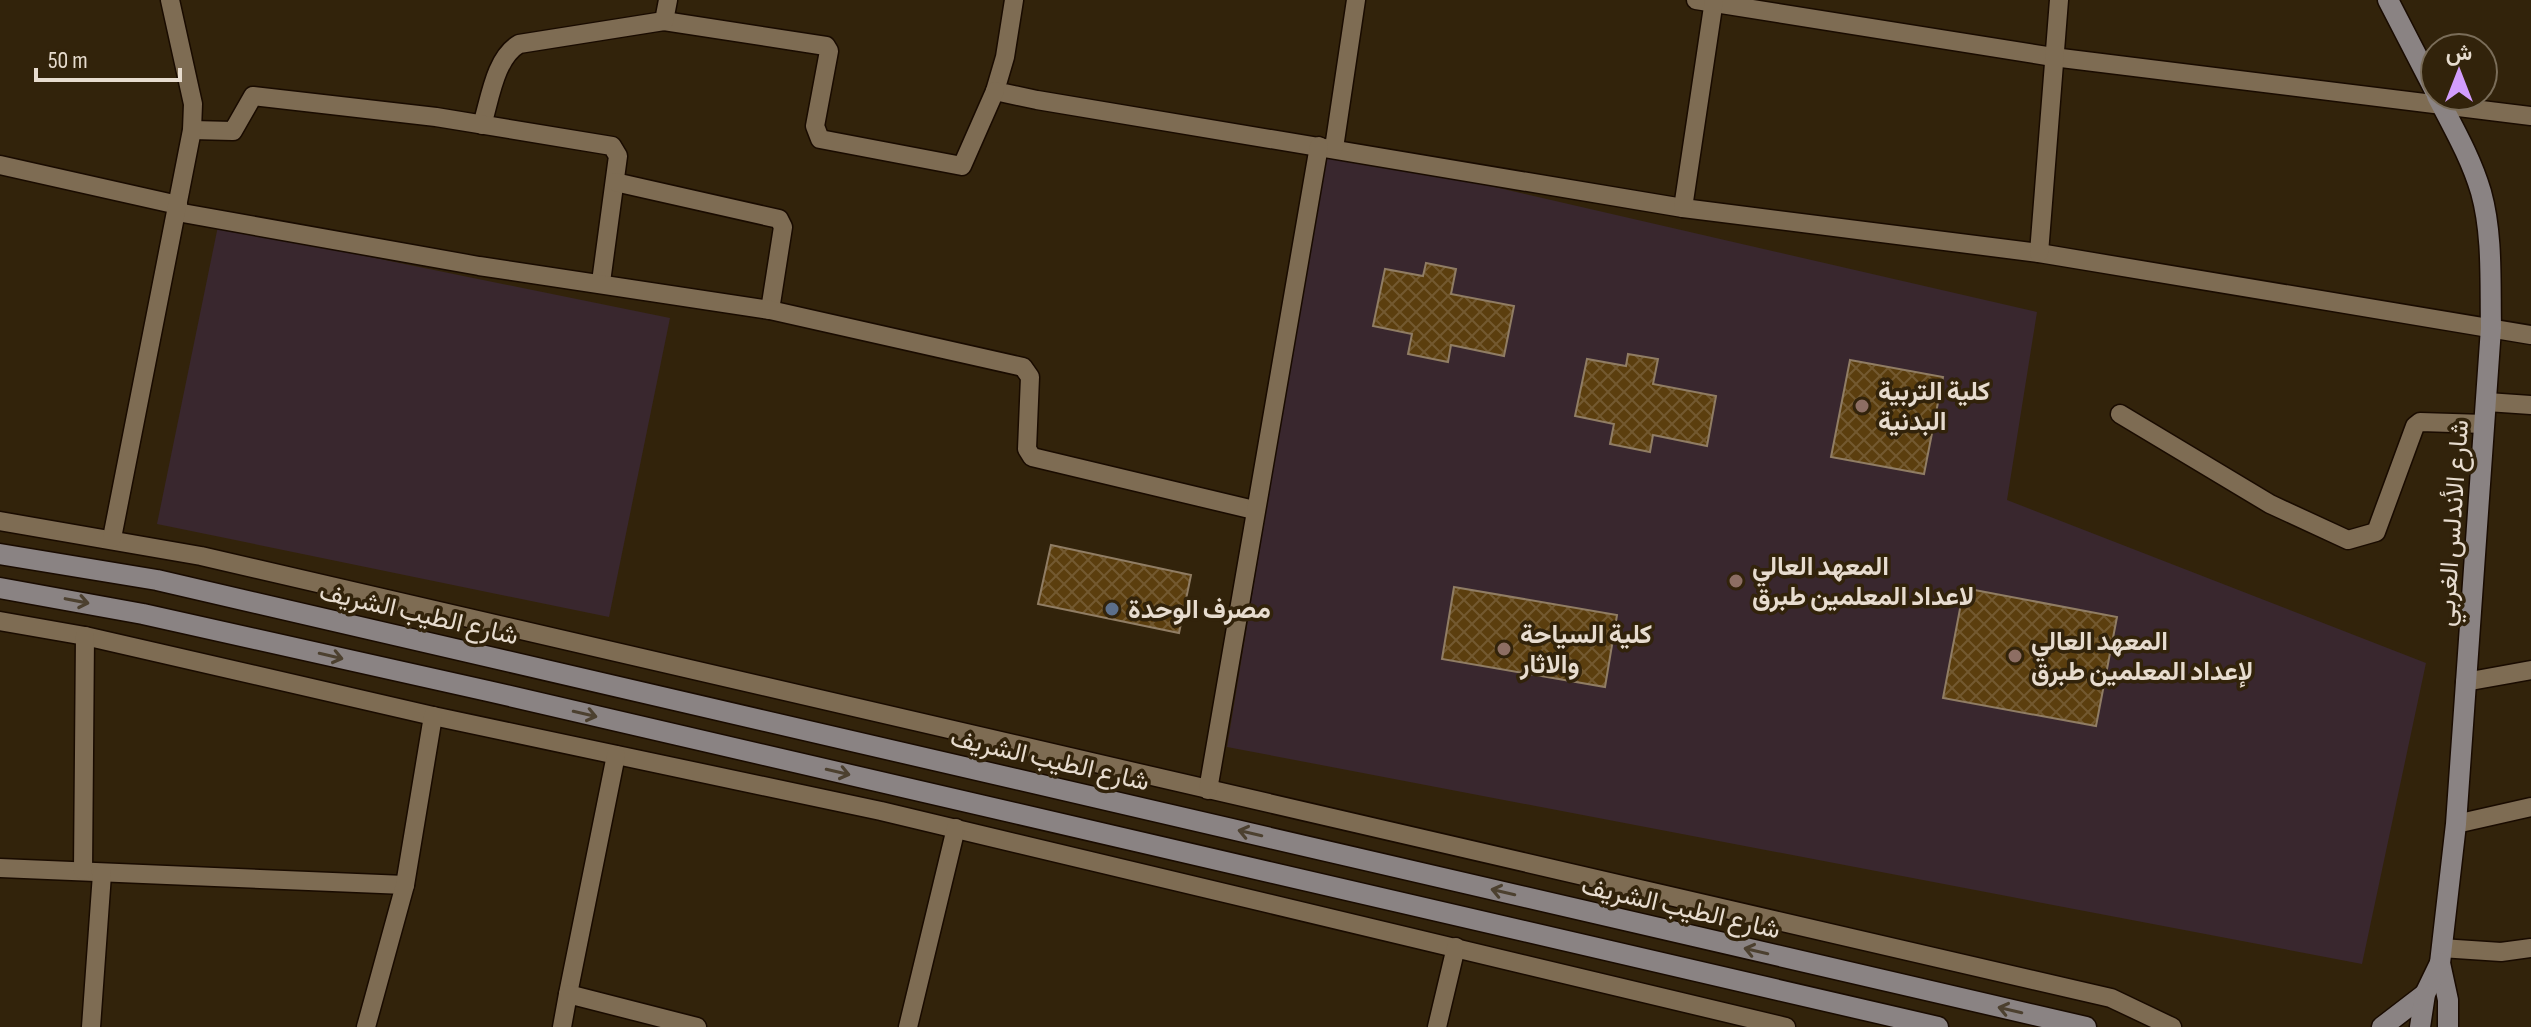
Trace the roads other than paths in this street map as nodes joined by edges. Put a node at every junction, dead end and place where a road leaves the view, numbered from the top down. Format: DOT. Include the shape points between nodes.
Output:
graph roads {
  1 [pos="170,0"];
  2 [pos="668,0"];
  3 [pos="1014,0"];
  4 [pos="1356,0"];
  5 [pos="2059,0"];
  6 [pos="2388,0"];
  7 [pos="1708,1"];
  8 [pos="664,21"];
  9 [pos="2053,57"];
  10 [pos="2419,60"];
  11 [pos="995,91"];
  12 [pos="2419,96"];
  13 [pos="2499,110"];
  14 [pos="2445,112"];
  15 [pos="2531,116"];
  16 [pos="482,125"];
  17 [pos="192,130"];
  18 [pos="1327,147"];
  19 [pos="0,165"];
  20 [pos="615,182"];
  21 [pos="178,208"];
  22 [pos="1683,208"];
  23 [pos="2039,253"];
  24 [pos="601,282"];
  25 [pos="770,310"];
  26 [pos="2491,328"];
  27 [pos="2531,335"];
  28 [pos="2487,402"];
  29 [pos="2531,405"];
  30 [pos="2120,414"];
  31 [pos="2485,424"];
  32 [pos="1254,510"];
  33 [pos="0,521"];
  34 [pos="112,538"];
  35 [pos="0,554"];
  36 [pos="0,588"];
  37 [pos="0,621"];
  38 [pos="85,636"];
  39 [pos="2531,670"];
  40 [pos="2465,682"];
  41 [pos="433,716"];
  42 [pos="616,755"];
  43 [pos="1208,790"];
  44 [pos="2531,807"];
  45 [pos="2456,824"];
  46 [pos="956,828"];
  47 [pos="0,868"];
  48 [pos="92,873"];
  49 [pos="405,885"];
  50 [pos="1456,947"];
  51 [pos="2531,948"];
  52 [pos="2441,956"];
  53 [pos="568,994"];
  54 [pos="2425,994"];
  55 [pos="91,1027"];
  56 [pos="366,1027"];
  57 [pos="562,1027"];
  58 [pos="697,1027"];
  59 [pos="908,1027"];
  60 [pos="1437,1027"];
  61 [pos="1786,1027"];
  62 [pos="1938,1027"];
  63 [pos="2086,1027"];
  64 [pos="2172,1027"];
  65 [pos="2382,1027"];
  66 [pos="2420,1027"];
  67 [pos="2448,1027"];
  1 -- 17 [label="street" via="193,106"];
  2 -- 8 [label="street"];
  3 -- 11 [label="street"];
  4 -- 18 [label="street"];
  5 -- 9 [label="street"];
  6 -- 10 [label="main road, شارع الأندلس الغربي"];
  7 -- 9 [label="street"];
  7 -- 22 [label="street"];
  8 -- 11 [label="street" via="826,46 815,126 820,139 962,166"];
  8 -- 16 [label="street" via="519,44 503,59"];
  9 -- 12 [label="street"];
  9 -- 23 [label="street"];
  11 -- 18 [label="street" via="1099,113"];
  13 -- 15 [label="street"];
  14 -- 26 [label="main road, شارع الأندلس الغربي" via="2481,194"];
  16 -- 17 [label="street" via="253,96 233,131"];
  16 -- 20 [label="street" via="612,146 618,156"];
  17 -- 21 [label="street"];
  18 -- 22 [label="street"];
  18 -- 32 [label="street"];
  19 -- 21 [label="street"];
  20 -- 24 [label="street"];
  20 -- 25 [label="street" via="779,219 783,227"];
  21 -- 24 [label="street" via="479,266"];
  21 -- 34 [label="street"];
  22 -- 23 [label="street"];
  23 -- 26 [label="street"];
  24 -- 25 [label="street"];
  25 -- 32 [label="street" via="1023,367 1030,377 1027,449 1032,457"];
  26 -- 27 [label="street"];
  26 -- 28 [label="main road, شارع الأندلس الغربي"];
  28 -- 29 [label="street"];
  28 -- 31 [label="main road, شارع الأندلس الغربي"];
  30 -- 31 [label="street" via="2270,504 2348,540 2376,532 2415,426"];
  31 -- 40 [label="main road, شارع الأندلس الغربي"];
  32 -- 43 [label="street"];
  33 -- 34 [label="street"];
  34 -- 43 [label="street"];
  63 -- 35 [label="main road, شارع الطيب الشريف, one-way" via="172,584"];
  36 -- 62 [label="main road, one-way" via="458,684"];
  37 -- 38 [label="street"];
  38 -- 41 [label="street"];
  38 -- 48 [label="street"];
  39 -- 40 [label="street"];
  40 -- 45 [label="main road, شارع الأندلس الغربي"];
  41 -- 42 [label="street"];
  41 -- 49 [label="street"];
  42 -- 46 [label="street"];
  42 -- 53 [label="street"];
  43 -- 64 [label="street" via="2111,998"];
  44 -- 45 [label="street"];
  45 -- 52 [label="main road, شارع الأندلس الغربي"];
  46 -- 50 [label="street"];
  46 -- 59 [label="street"];
  47 -- 48 [label="street"];
  48 -- 49 [label="street"];
  48 -- 55 [label="street"];
  49 -- 56 [label="street"];
  50 -- 60 [label="street"];
  50 -- 61 [label="street"];
  51 -- 52 [label="street"];
  52 -- 54 [label="main road, شارع الأندلس الغربي"];
  52 -- 67 [label="main road, شارع الأندلس الغربي"];
  53 -- 57 [label="street"];
  53 -- 58 [label="street"];
  54 -- 65 [label="main road"];
  54 -- 66 [label="main road, شارع الأندلس الغربي"];
}
